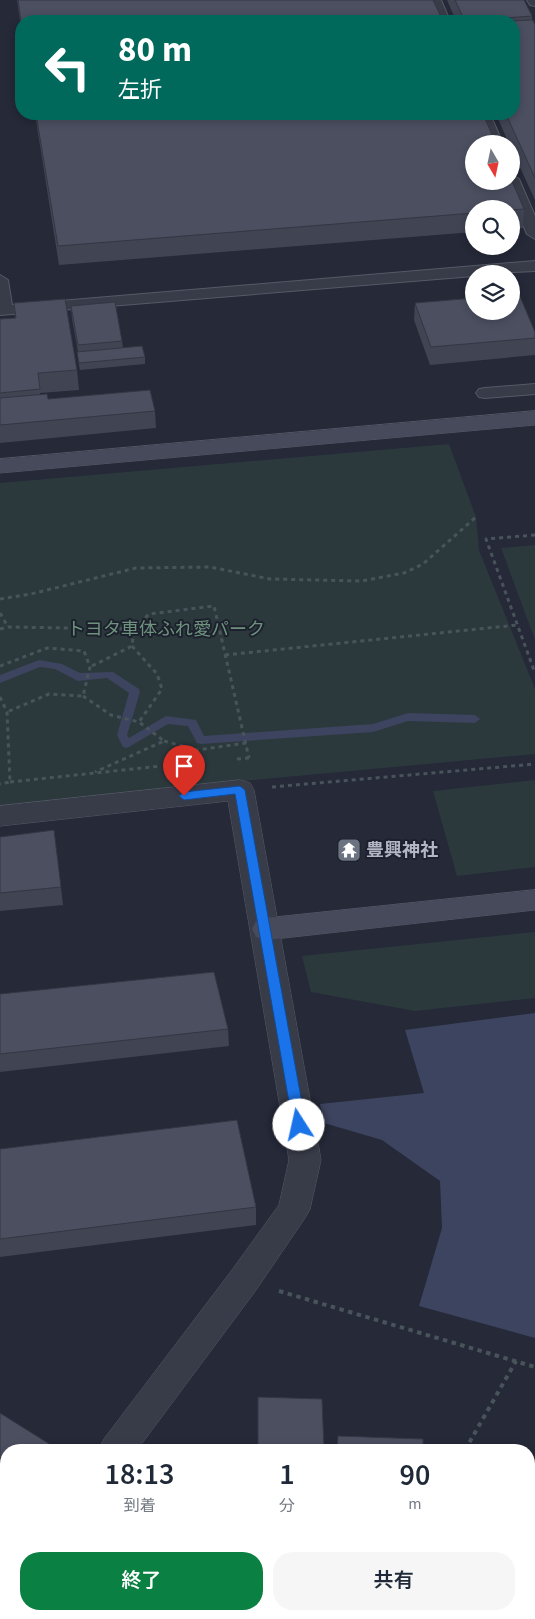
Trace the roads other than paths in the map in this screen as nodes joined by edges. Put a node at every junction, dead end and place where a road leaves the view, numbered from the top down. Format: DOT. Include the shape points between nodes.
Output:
graph roads {
  1 [pos="434,0"];
  2 [pos="440,15"];
  3 [pos="486,120"];
  4 [pos="492,135"];
  5 [pos="516,190"];
  6 [pos="535,234"];
  7 [pos="535,266"];
  8 [pos="0,280"];
  9 [pos="535,389"];
  10 [pos="485,393"];
  11 [pos="535,418"];
  12 [pos="0,466"];
  13 [pos="0,816"];
  14 [pos="535,900"];
  15 [pos="266,929"];
  16 [pos="121,1444"];
  1 -- 2 [label="lane"];
  3 -- 4 [label="lane"];
  5 -- 6 [label="lane"];
  7 -- 8 [label="lane" via="4,311"];
  9 -- 10 [label="lane"];
  11 -- 12 [label="street"];
  13 -- 15 [label="street" via="240,790"];
  14 -- 15 [label="street"];
  15 -- 16 [label="street" via="305,1160 294,1209"];
}
